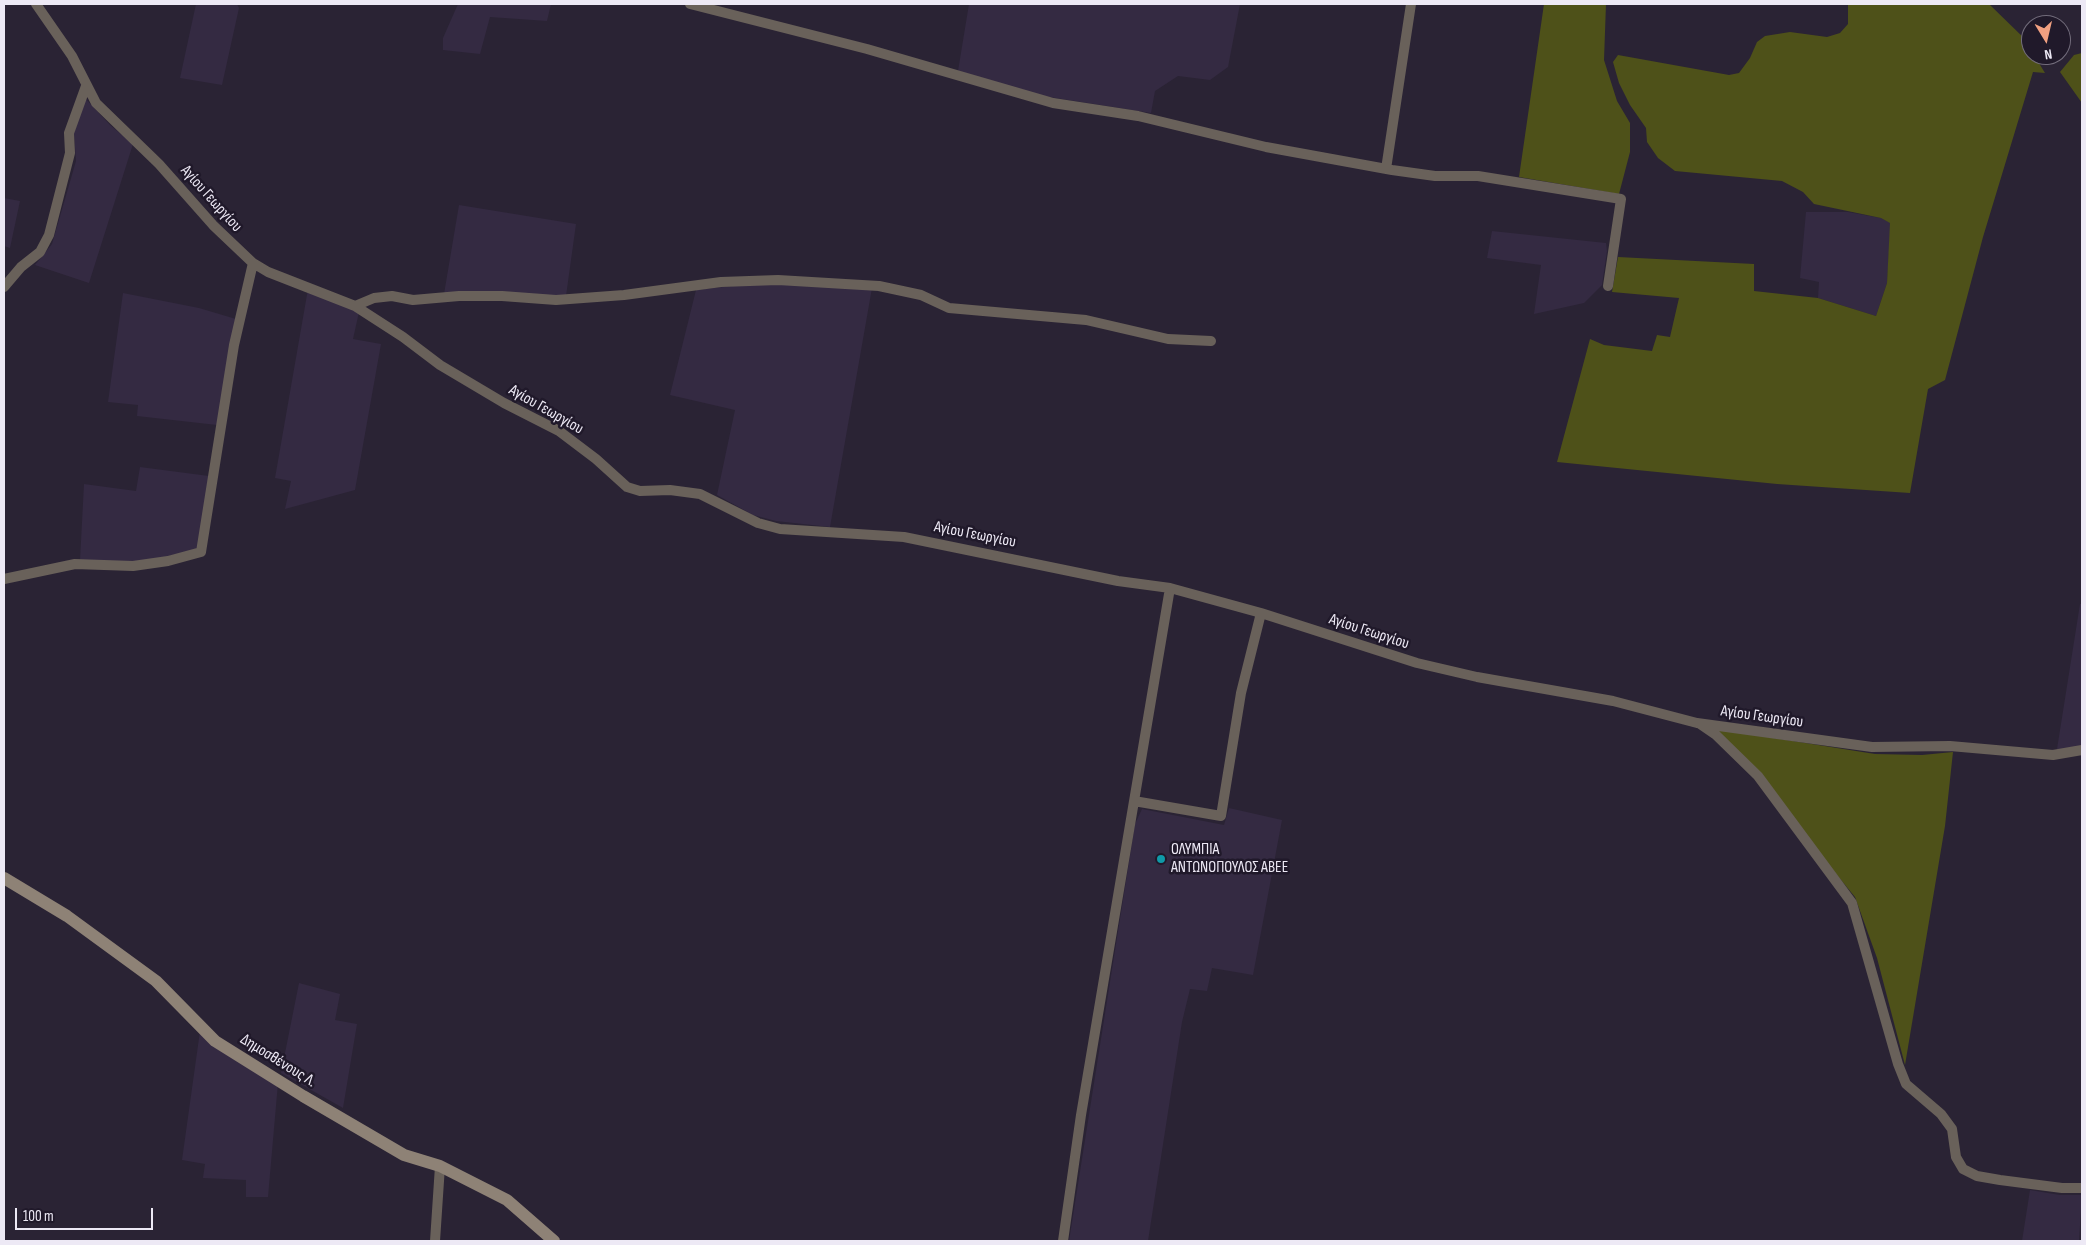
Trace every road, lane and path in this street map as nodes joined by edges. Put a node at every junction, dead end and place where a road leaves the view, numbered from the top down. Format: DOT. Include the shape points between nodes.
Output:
graph roads {
  1 [pos="36,4"];
  2 [pos="690,4"];
  3 [pos="1411,4"];
  4 [pos="86,86"];
  5 [pos="1386,169"];
  6 [pos="252,263"];
  7 [pos="1608,286"];
  8 [pos="4,287"];
  9 [pos="355,306"];
  10 [pos="1211,341"];
  11 [pos="4,579"];
  12 [pos="1170,588"];
  13 [pos="1261,613"];
  14 [pos="1698,722"];
  15 [pos="2082,750"];
  16 [pos="1134,800"];
  17 [pos="4,878"];
  18 [pos="440,1166"];
  19 [pos="2082,1188"];
  20 [pos="435,1241"];
  21 [pos="554,1241"];
  22 [pos="1063,1241"];
  1 -- 4 [label="street, Αγίου Γεωργίου" via="72,56"];
  2 -- 5 [label="street" via="867,49 1053,103 1138,116 1266,147"];
  3 -- 5 [label="street"];
  4 -- 6 [label="street, Αγίου Γεωργίου" via="96,103 159,164"];
  4 -- 8 [label="street" via="69,133 70,153 49,235 40,252"];
  5 -- 7 [label="street" via="1434,176 1478,176 1621,199"];
  6 -- 9 [label="street, Αγίου Γεωργίου"];
  6 -- 11 [label="street" via="234,345 201,552 133,566 75,564"];
  9 -- 10 [label="street" via="374,298 392,296 413,300 459,296 556,300 721,282 797,281 879,286 921,295 949,308 1086,320 1168,339"];
  9 -- 12 [label="street, Αγίου Γεωργίου" via="440,365 559,431 627,487 640,491 700,494 758,523 780,529 904,536 1118,581"];
  12 -- 13 [label="street, Αγίου Γεωργίου"];
  12 -- 16 [label="street"];
  13 -- 14 [label="street, Αγίου Γεωργίου" via="1416,663 1613,701"];
  13 -- 16 [label="street" via="1241,693 1221,816"];
  14 -- 15 [label="street, Αγίου Γεωργίου" via="1872,747 1950,746 2053,755"];
  14 -- 19 [label="street" via="1758,776 1852,903 1906,1084 1941,1114 1952,1129 1956,1157 1963,1169 1977,1176 2000,1180"];
  16 -- 22 [label="street"];
  17 -- 18 [label="street, Δημοσθένους Λ." via="67,916 156,981 215,1041 404,1155"];
  18 -- 20 [label="street"];
  18 -- 21 [label="street, Δημοσθένους Λ." via="507,1200"];
}
